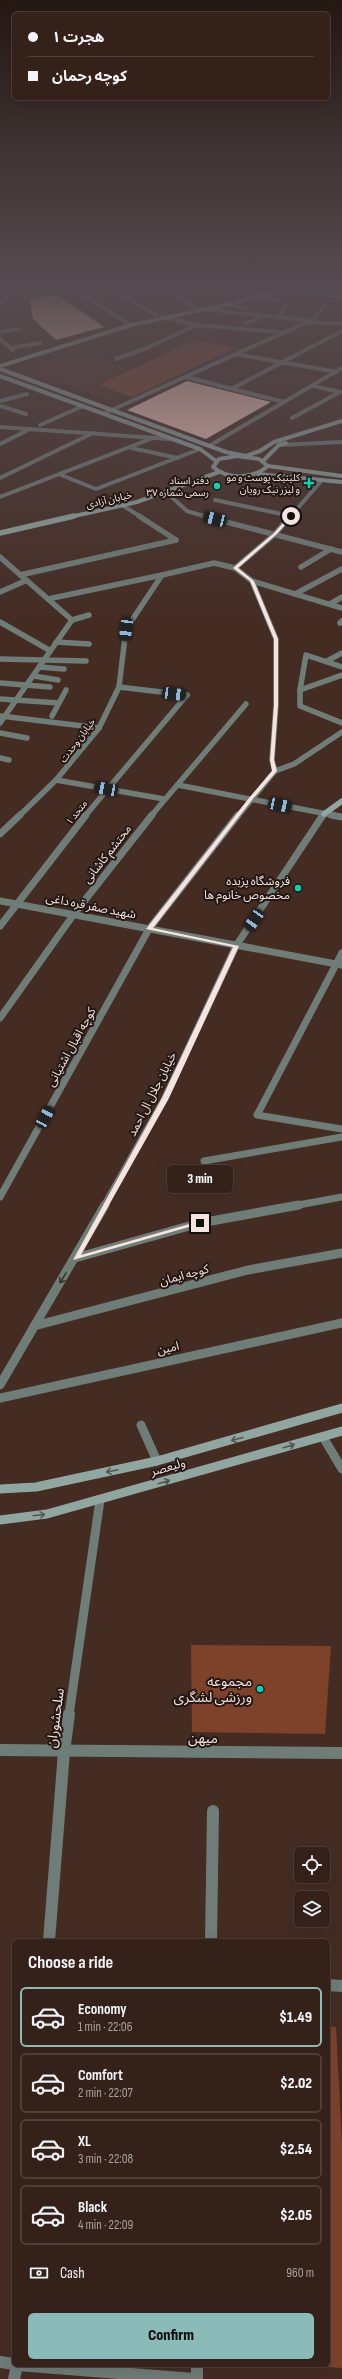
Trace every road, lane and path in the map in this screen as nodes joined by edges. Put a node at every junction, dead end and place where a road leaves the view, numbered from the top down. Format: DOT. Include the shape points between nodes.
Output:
graph roads {
  1 [pos="64,399"];
  2 [pos="85,399"];
  3 [pos="139,399"];
  4 [pos="273,399"];
  5 [pos="289,399"];
  6 [pos="327,399"];
  7 [pos="284,402"];
  8 [pos="0,406"];
  9 [pos="84,406"];
  10 [pos="116,410"];
  11 [pos="105,413"];
  12 [pos="26,414"];
  13 [pos="292,418"];
  14 [pos="342,421"];
  15 [pos="40,425"];
  16 [pos="342,425"];
  17 [pos="0,427"];
  18 [pos="30,429"];
  19 [pos="94,432"];
  20 [pos="154,437"];
  21 [pos="170,439"];
  22 [pos="342,442"];
  23 [pos="0,444"];
  24 [pos="279,445"];
  25 [pos="209,446"];
  26 [pos="131,448"];
  27 [pos="200,449"];
  28 [pos="246,456"];
  29 [pos="179,458"];
  30 [pos="216,461"];
  31 [pos="263,461"];
  32 [pos="268,466"];
  33 [pos="220,472"];
  34 [pos="256,474"];
  35 [pos="61,475"];
  36 [pos="342,476"];
  37 [pos="0,478"];
  38 [pos="322,480"];
  39 [pos="342,482"];
  40 [pos="166,492"];
  41 [pos="0,497"];
  42 [pos="214,500"];
  43 [pos="122,505"];
  44 [pos="291,516"];
  45 [pos="0,533"];
  46 [pos="276,534"];
  47 [pos="331,549"];
  48 [pos="342,552"];
  49 [pos="0,557"];
  50 [pos="301,567"];
  51 [pos="236,568"];
  52 [pos="342,569"];
  53 [pos="20,575"];
  54 [pos="162,575"];
  55 [pos="26,581"];
  56 [pos="252,581"];
  57 [pos="0,592"];
  58 [pos="295,594"];
  59 [pos="342,597"];
  60 [pos="48,599"];
  61 [pos="330,604"];
  62 [pos="342,608"];
  63 [pos="89,615"];
  64 [pos="72,620"];
  65 [pos="0,622"];
  66 [pos="56,642"];
  67 [pos="89,644"];
  68 [pos="49,650"];
  69 [pos="342,653"];
  70 [pos="0,659"];
  71 [pos="43,659"];
  72 [pos="86,661"];
  73 [pos="327,661"];
  74 [pos="342,666"];
  75 [pos="39,667"];
  76 [pos="64,669"];
  77 [pos="342,675"];
  78 [pos="34,676"];
  79 [pos="58,680"];
  80 [pos="0,683"];
  81 [pos="28,684"];
  82 [pos="119,686"];
  83 [pos="50,687"];
  84 [pos="66,690"];
  85 [pos="300,690"];
  86 [pos="0,699"];
  87 [pos="17,700"];
  88 [pos="59,703"];
  89 [pos="246,704"];
  90 [pos="2,716"];
  91 [pos="52,716"];
  92 [pos="0,723"];
  93 [pos="342,723"];
  94 [pos="99,728"];
  95 [pos="342,732"];
  96 [pos="0,733"];
  97 [pos="27,738"];
  98 [pos="0,758"];
  99 [pos="9,760"];
  100 [pos="275,771"];
  101 [pos="56,780"];
  102 [pos="178,785"];
  103 [pos="106,789"];
  104 [pos="250,799"];
  105 [pos="164,800"];
  106 [pos="342,801"];
  107 [pos="324,814"];
  108 [pos="342,817"];
  109 [pos="0,834"];
  110 [pos="0,901"];
  111 [pos="19,903"];
  112 [pos="74,914"];
  113 [pos="0,926"];
  114 [pos="149,929"];
  115 [pos="236,946"];
  116 [pos="342,953"];
  117 [pos="340,965"];
  118 [pos="0,1018"];
  119 [pos="342,1129"];
  120 [pos="342,1137"];
  121 [pos="204,1161"];
  122 [pos="0,1197"];
  123 [pos="342,1198"];
  124 [pos="342,1253"];
  125 [pos="75,1258"];
  126 [pos="342,1323"];
  127 [pos="34,1326"];
  128 [pos="0,1385"];
  129 [pos="0,1398"];
  130 [pos="342,1408"];
  131 [pos="141,1425"];
  132 [pos="342,1431"];
  133 [pos="323,1437"];
  134 [pos="157,1461"];
  135 [pos="342,1469"];
  136 [pos="0,1489"];
  137 [pos="100,1500"];
  138 [pos="0,1520"];
  139 [pos="0,1750"];
  140 [pos="64,1752"];
  141 [pos="342,1753"];
  142 [pos="213,1811"];
  143 [pos="49,1939"];
  144 [pos="211,1939"];
  145 [pos="330,1986"];
  146 [pos="342,1986"];
  147 [pos="0,2362"];
  148 [pos="12,2364"];
  149 [pos="16,2367"];
  150 [pos="42,2367"];
  151 [pos="197,2367"];
  152 [pos="14,2379"];
  153 [pos="196,2379"];
  1 -- 9 [label="main road"];
  2 -- 10 [label="main road"];
  3 -- 10 [label="street"];
  4 -- 7 [label="street"];
  5 -- 7 [label="street"];
  6 -- 13 [label="street"];
  7 -- 25 [label="street"];
  8 -- 12 [label="street"];
  9 -- 11 [label="main road"];
  9 -- 15 [label="street"];
  10 -- 11 [label="street"];
  10 -- 25 [label="main road"];
  11 -- 21 [label="main road"];
  14 -- 28 [label="main road" via="274,442 260,452"];
  16 -- 24 [label="main road"];
  17 -- 18 [label="street"];
  18 -- 19 [label="street"];
  18 -- 23 [label="street"];
  19 -- 20 [label="street"];
  19 -- 37 [label="street"];
  20 -- 21 [label="street"];
  20 -- 26 [label="street"];
  21 -- 27 [label="main road"];
  22 -- 24 [label="street"];
  24 -- 31 [label="main road"];
  25 -- 28 [label="main road"];
  26 -- 29 [label="street"];
  26 -- 35 [label="street"];
  27 -- 29 [label="street"];
  27 -- 30 [label="main road"];
  28 -- 30 [label="main road"];
  28 -- 31 [label="main road"];
  29 -- 35 [label="street" via="96,490"];
  30 -- 33 [label="main road" via="213,466"];
  31 -- 32 [label="main road"];
  32 -- 34 [label="main road"];
  32 -- 36 [label="main road"];
  33 -- 34 [label="main road" via="235,475"];
  33 -- 40 [label="main road, خیابان آزادی"];
  34 -- 38 [label="main road"];
  35 -- 41 [label="street"];
  38 -- 39 [label="main road"];
  38 -- 44 [label="street"];
  40 -- 43 [label="main road, خیابان آزادی"];
  40 -- 46 [label="street" via="194,514"];
  42 -- 44 [label="street"];
  43 -- 45 [label="main road, خیابان آزادی"];
  43 -- 53 [label="street" via="176,540"];
  44 -- 46 [label="street"];
  46 -- 47 [label="street"];
  46 -- 51 [label="street"];
  47 -- 48 [label="street"];
  47 -- 50 [label="street"];
  49 -- 53 [label="street"];
  51 -- 54 [label="street" via="214,563"];
  51 -- 56 [label="street"];
  52 -- 58 [label="street"];
  53 -- 55 [label="street"];
  54 -- 60 [label="street"];
  54 -- 82 [label="street, خیابان وحدت" via="126,629"];
  55 -- 57 [label="street"];
  55 -- 60 [label="street"];
  56 -- 58 [label="street"];
  56 -- 100 [label="street" via="276,639 276,705 272,760"];
  58 -- 61 [label="street"];
  59 -- 61 [label="street"];
  60 -- 64 [label="street"];
  61 -- 62 [label="street"];
  63 -- 64 [label="street"];
  64 -- 66 [label="street"];
  65 -- 68 [label="street"];
  66 -- 67 [label="street"];
  66 -- 68 [label="street"];
  68 -- 71 [label="street"];
  69 -- 73 [label="street"];
  70 -- 71 [label="street"];
  71 -- 72 [label="street"];
  71 -- 75 [label="street"];
  73 -- 74 [label="street"];
  73 -- 85 [label="street" via="306,655"];
  75 -- 76 [label="street"];
  75 -- 78 [label="street"];
  77 -- 85 [label="street"];
  78 -- 79 [label="street"];
  78 -- 81 [label="street"];
  80 -- 81 [label="street"];
  81 -- 83 [label="street"];
  81 -- 87 [label="street"];
  82 -- 94 [label="street, خیابان وحدت"];
  82 -- 103 [label="street, متحد ۱" via="188,695"];
  84 -- 88 [label="street"];
  85 -- 93 [label="street" via="300,706"];
  86 -- 87 [label="street"];
  87 -- 88 [label="street"];
  87 -- 90 [label="street"];
  88 -- 91 [label="street"];
  89 -- 102 [label="street, محتشم کاشانی"];
  90 -- 92 [label="street"];
  90 -- 94 [label="street"];
  94 -- 101 [label="street, خیابان وحدت"];
  95 -- 100 [label="street" via="294,764"];
  96 -- 97 [label="street"];
  98 -- 99 [label="street"];
  100 -- 104 [label="street, کوچه اقبال اشتیانی"];
  101 -- 103 [label="street"];
  101 -- 109 [label="street, خیابان وحدت"];
  102 -- 104 [label="street"];
  102 -- 105 [label="street, محتشم کاشانی"];
  103 -- 105 [label="street"];
  103 -- 111 [label="street, متحد ۱"];
  104 -- 107 [label="street"];
  104 -- 114 [label="street, کوچه اقبال اشتیانی"];
  105 -- 112 [label="street, محتشم کاشانی"];
  106 -- 107 [label="main road"];
  107 -- 108 [label="street"];
  107 -- 115 [label="street, خیابان جلال ال احمد"];
  110 -- 111 [label="street, شهید صفر قره داغی"];
  111 -- 112 [label="street, شهید صفر قره داغی"];
  111 -- 113 [label="street, متحد ۱"];
  112 -- 114 [label="street, شهید صفر قره داغی"];
  112 -- 118 [label="street, محتشم کاشانی"];
  114 -- 115 [label="street, شهید صفر قره داغی"];
  114 -- 122 [label="street, کوچه اقبال اشتیانی"];
  115 -- 117 [label="street, شهید صفر قره داغی"];
  115 -- 125 [label="street, خیابان جلال ال احمد" via="166,1098"];
  116 -- 117 [label="street"];
  117 -- 119 [label="street" via="257,1115"];
  120 -- 121 [label="street"];
  123 -- 125 [label="street" via="200,1223"];
  124 -- 127 [label="street, کوچه ایمان" via="248,1270"];
  125 -- 127 [label="street, خیابان جلال ال احمد, one-way"];
  126 -- 129 [label="street, امین"];
  127 -- 128 [label="street, خیابان جلال ال احمد"];
  130 -- 134 [label="main road, ولیعصر, one-way"];
  131 -- 134 [label="street"];
  132 -- 133 [label="main road, ولیعصر"];
  133 -- 135 [label="street"];
  137 -- 133 [label="main road, ولیعصر, one-way"];
  134 -- 136 [label="main road, ولیعصر, one-way" via="36,1487"];
  138 -- 137 [label="main road, ولیعصر, one-way" via="47,1514"];
  137 -- 140 [label="street, سلحشوران"];
  139 -- 140 [label="street, میهن"];
  140 -- 141 [label="street, میهن"];
  140 -- 143 [label="street, سلحشوران"];
  142 -- 144 [label="street"];
  145 -- 146 [label="street"];
  147 -- 148 [label="street"];
  149 -- 152 [label="street"];
  150 -- 153 [label="street"];
  151 -- 153 [label="street"];
}
